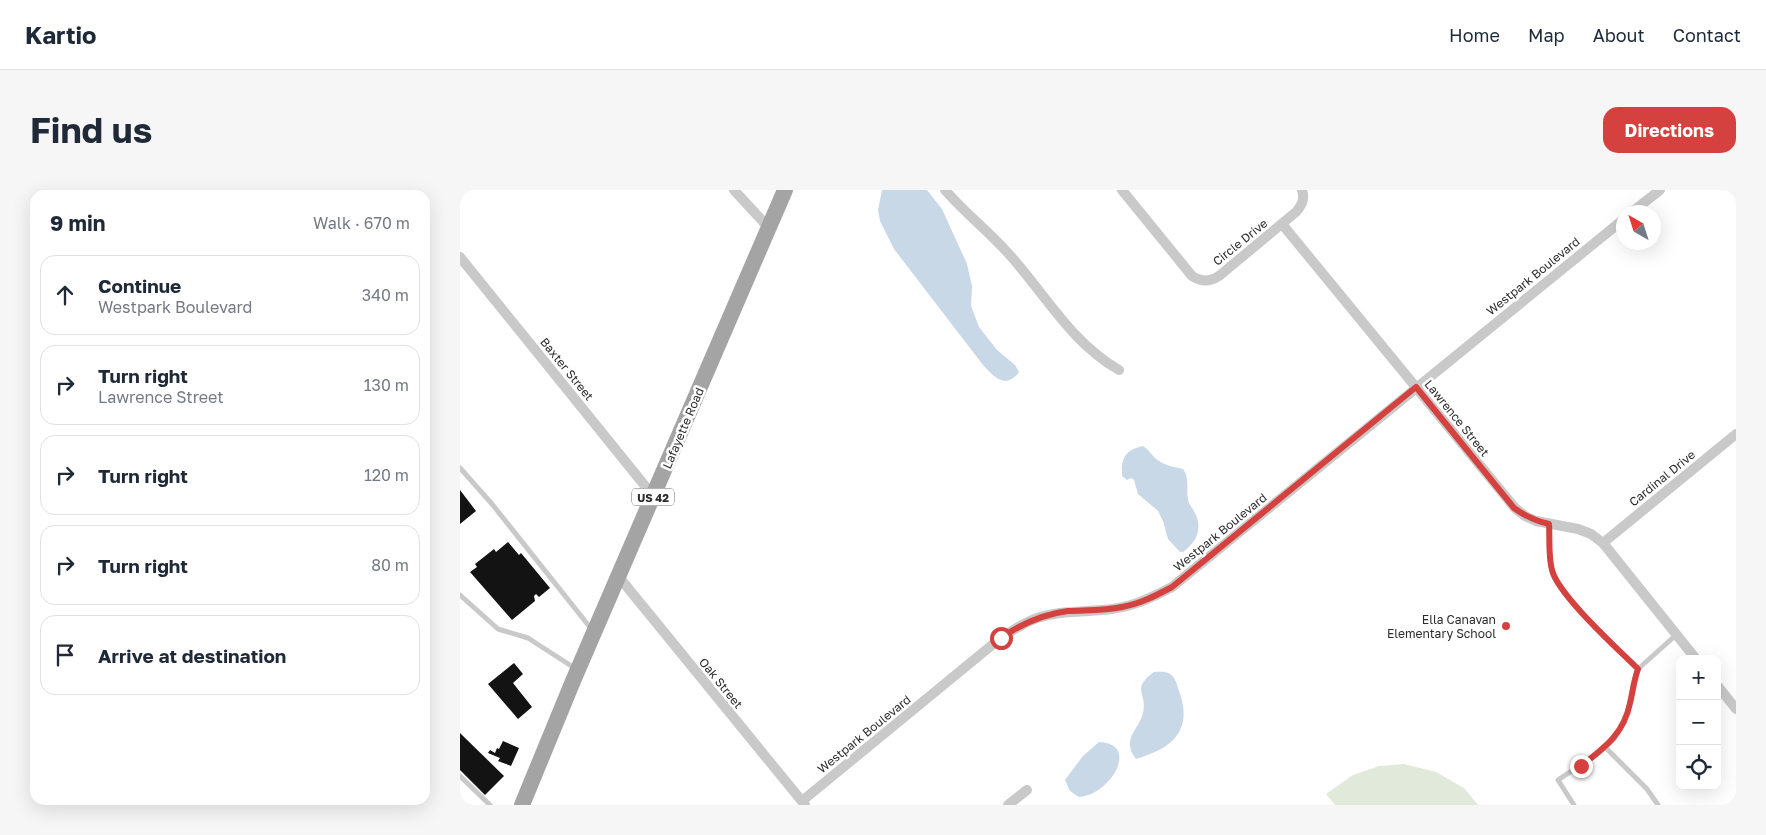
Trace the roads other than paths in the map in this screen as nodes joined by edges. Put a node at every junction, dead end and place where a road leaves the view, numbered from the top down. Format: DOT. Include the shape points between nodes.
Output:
graph roads {
  1 [pos="734,190"];
  2 [pos="785,190"];
  3 [pos="945,190"];
  4 [pos="1122,190"];
  5 [pos="1302,190"];
  6 [pos="1660,190"];
  7 [pos="1641,205"];
  8 [pos="1282,224"];
  9 [pos="1616,225"];
  10 [pos="769,228"];
  11 [pos="460,257"];
  12 [pos="1118,370"];
  13 [pos="1416,387"];
  14 [pos="1736,434"];
  15 [pos="460,468"];
  16 [pos="654,497"];
  17 [pos="1549,524"];
  18 [pos="1603,543"];
  19 [pos="619,577"];
  20 [pos="460,595"];
  21 [pos="595,633"];
  22 [pos="1677,635"];
  23 [pos="1693,655"];
  24 [pos="1638,669"];
  25 [pos="579,670"];
  26 [pos="1721,690"];
  27 [pos="1736,708"];
  28 [pos="1605,747"];
  29 [pos="460,776"];
  30 [pos="1027,790"];
  31 [pos="803,803"];
  32 [pos="490,805"];
  33 [pos="522,805"];
  34 [pos="1008,805"];
  35 [pos="1574,805"];
  36 [pos="1658,805"];
  1 -- 10 [label="street"];
  2 -- 10 [label="main road, Lafayette Road / US 42"];
  3 -- 12 [label="street" via="1007,252 1069,330 1101,360"];
  4 -- 8 [label="street, Circle Drive" via="1198,280 1213,280"];
  5 -- 8 [label="street, Circle Drive" via="1301,206"];
  6 -- 7 [label="street"];
  8 -- 13 [label="street, Lawrence Street"];
  9 -- 13 [label="street, Westpark Boulevard"];
  10 -- 16 [label="main road, Lafayette Road / US 42"];
  11 -- 16 [label="street, Baxter Street"];
  13 -- 17 [label="street, Lawrence Street" via="1514,508 1525,516"];
  13 -- 31 [label="street, Westpark Boulevard" via="1172,587 1143,602 1123,607 1037,618 1003,636"];
  14 -- 18 [label="street, Cardinal Drive"];
  15 -- 21 [label="lane"];
  16 -- 19 [label="main road, Lafayette Road / US 42"];
  17 -- 18 [label="street, Lawrence Street" via="1578,528"];
  17 -- 24 [label="lane" via="1552,572 1561,588"];
  18 -- 22 [label="street, Lawrence Street"];
  19 -- 21 [label="main road, Lafayette Road / US 42"];
  19 -- 31 [label="street, Oak Street"];
  20 -- 25 [label="lane" via="498,629 528,638"];
  21 -- 25 [label="main road, Lafayette Road / US 42"];
  22 -- 23 [label="street, Lawrence Street"];
  22 -- 24 [label="lane"];
  24 -- 28 [label="lane" via="1622,725"];
  25 -- 33 [label="main road, Lafayette Road / US 42"];
  26 -- 27 [label="street"];
  28 -- 35 [label="lane" via="1558,780"];
  28 -- 36 [label="lane" via="1647,789"];
  29 -- 32 [label="lane"];
  30 -- 34 [label="street"];
}
